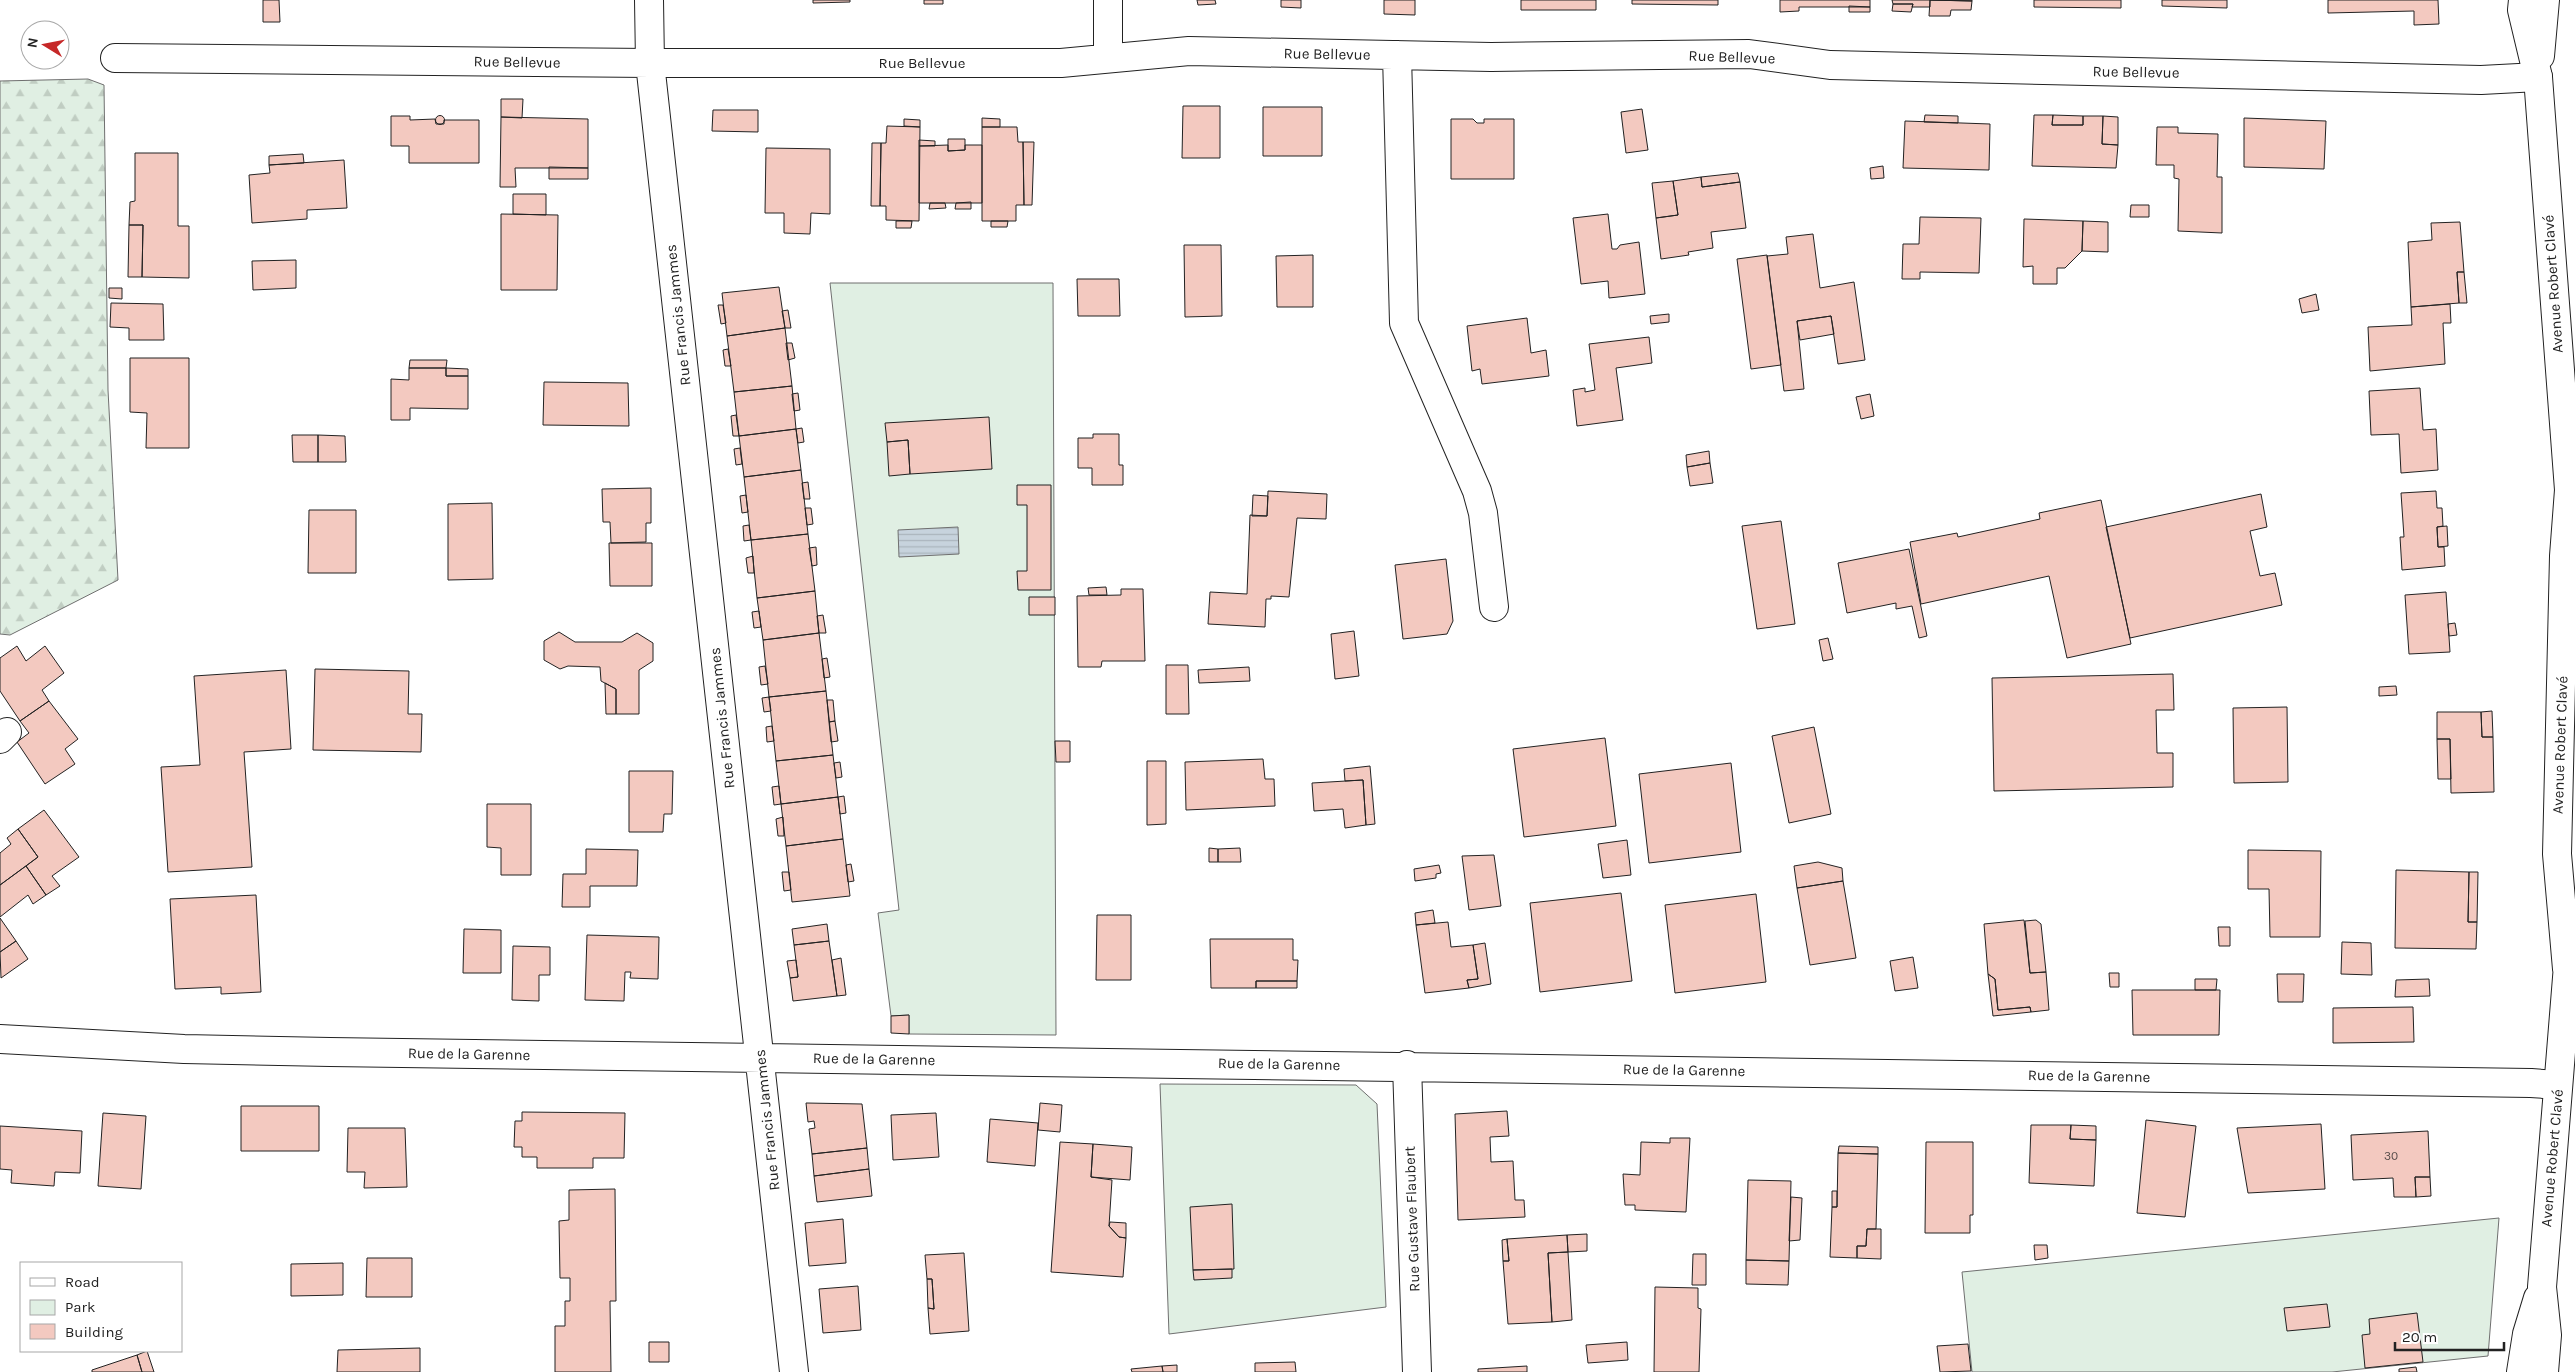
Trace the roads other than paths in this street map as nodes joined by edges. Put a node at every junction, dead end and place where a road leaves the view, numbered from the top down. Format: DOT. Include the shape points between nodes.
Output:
graph roads {
  1 [pos="649,0"];
  2 [pos="1108,0"];
  3 [pos="2523,0"];
  4 [pos="2545,0"];
  5 [pos="1397,55"];
  6 [pos="115,58"];
  7 [pos="1108,58"];
  8 [pos="650,63"];
  9 [pos="2538,77"];
  10 [pos="2572,502"];
  11 [pos="1494,607"];
  12 [pos="2566,799"];
  13 [pos="2575,912"];
  14 [pos="2567,969"];
  15 [pos="0,1039"];
  16 [pos="760,1058"];
  17 [pos="1407,1065"];
  18 [pos="2558,1085"];
  19 [pos="2542,1287"];
  20 [pos="794,1372"];
  21 [pos="1417,1372"];
  22 [pos="2521,1372"];
  23 [pos="2544,1372"];
  1 -- 8 [label="street, Rue Francis Jammes"];
  2 -- 7 [label="street"];
  3 -- 9 [label="street, Avenue Robert Clavé" via="2522,10"];
  4 -- 9 [label="street, Avenue Robert Clavé"];
  5 -- 7 [label="street, Rue Bellevue" via="1189,51"];
  5 -- 9 [label="street, Rue Bellevue" via="1749,54 1830,65 2481,80"];
  5 -- 11 [label="street" via="1404,323 1477,491 1483,513"];
  6 -- 8 [label="street, Rue Bellevue"];
  7 -- 8 [label="street, Rue Bellevue" via="1061,63"];
  8 -- 16 [label="street, Rue Francis Jammes"];
  9 -- 10 [label="street, Avenue Robert Clavé"];
  10 -- 12 [label="street, Avenue Robert Clavé" via="2564,556"];
  12 -- 14 [label="street, Avenue Robert Clavé" via="2557,854"];
  13 -- 14 [label="street, Avenue Robert Clavé"];
  14 -- 18 [label="street, Avenue Robert Clavé"];
  15 -- 16 [label="street, Rue de la Garenne" via="184,1049"];
  16 -- 17 [label="street, Rue de la Garenne"];
  16 -- 20 [label="street, Rue Francis Jammes"];
  17 -- 18 [label="street, Rue de la Garenne" via="2531,1082"];
  17 -- 21 [label="street, Rue Gustave Flaubert"];
  18 -- 19 [label="street, Avenue Robert Clavé"];
  19 -- 22 [label="street, Avenue Robert Clavé" via="2527,1334"];
  19 -- 23 [label="street, Avenue Robert Clavé" via="2547,1335"];
}
